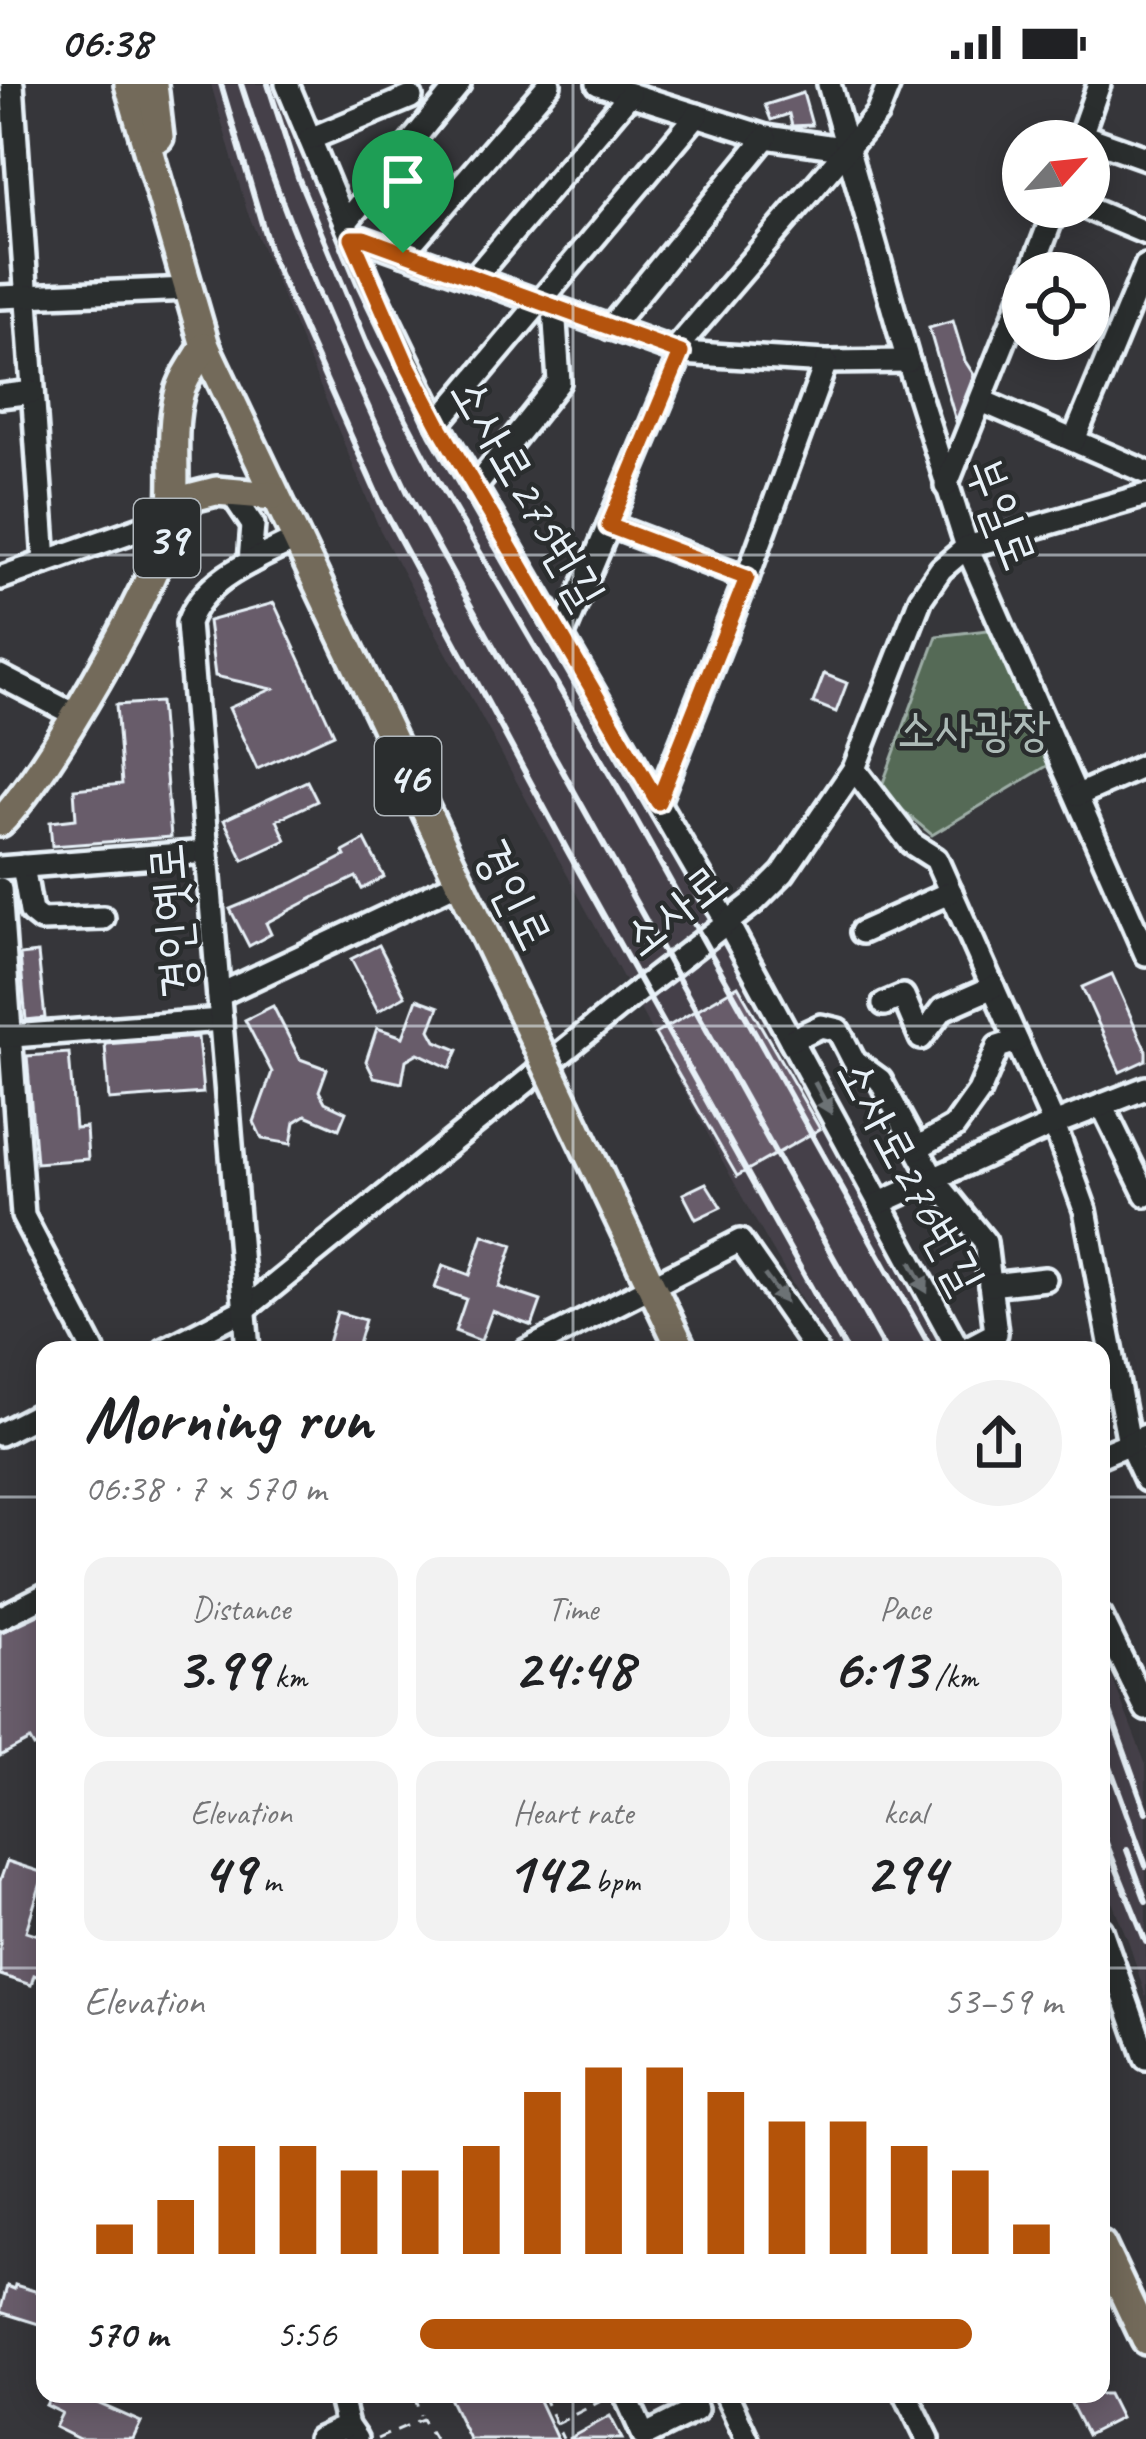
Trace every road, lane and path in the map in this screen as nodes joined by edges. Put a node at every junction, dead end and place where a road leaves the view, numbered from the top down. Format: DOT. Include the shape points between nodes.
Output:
graph roads {
  1 [pos="12,84"];
  2 [pos="109,84"];
  3 [pos="129,84"];
  4 [pos="140,84"];
  5 [pos="153,84"];
  6 [pos="287,84"];
  7 [pos="459,84"];
  8 [pos="549,84"];
  9 [pos="598,84"];
  10 [pos="829,84"];
  11 [pos="889,84"];
  12 [pos="1099,84"];
  13 [pos="409,90"];
  14 [pos="641,92"];
  15 [pos="697,115"];
  16 [pos="1086,120"];
  17 [pos="422,129"];
  18 [pos="766,137"];
  19 [pos="310,139"];
  20 [pos="160,147"];
  21 [pos="1110,147"];
  22 [pos="849,149"];
  23 [pos="1146,158"];
  24 [pos="167,207"];
  25 [pos="1110,218"];
  26 [pos="349,230"];
  27 [pos="1146,233"];
  28 [pos="403,253"];
  29 [pos="1146,266"];
  30 [pos="474,278"];
  31 [pos="189,289"];
  32 [pos="28,296"];
  33 [pos="0,297"];
  34 [pos="547,305"];
  35 [pos="610,328"];
  36 [pos="205,346"];
  37 [pos="1002,349"];
  38 [pos="677,352"];
  39 [pos="908,361"];
  40 [pos="826,362"];
  41 [pos="33,392"];
  42 [pos="0,396"];
  43 [pos="982,401"];
  44 [pos="438,423"];
  45 [pos="1073,440"];
  46 [pos="1146,472"];
  47 [pos="476,486"];
  48 [pos="946,486"];
  49 [pos="230,491"];
  50 [pos="1146,495"];
  51 [pos="274,496"];
  52 [pos="172,510"];
  53 [pos="609,526"];
  54 [pos="295,540"];
  55 [pos="967,547"];
  56 [pos="45,562"];
  57 [pos="250,562"];
  58 [pos="0,578"];
  59 [pos="747,578"];
  60 [pos="563,634"];
  61 [pos="0,676"];
  62 [pos="73,715"];
  63 [pos="1146,765"];
  64 [pos="854,769"];
  65 [pos="1078,795"];
  66 [pos="658,802"];
  67 [pos="6,811"];
  68 [pos="207,852"];
  69 [pos="11,867"];
  70 [pos="459,882"];
  71 [pos="0,889"];
  72 [pos="950,892"];
  73 [pos="103,917"];
  74 [pos="727,922"];
  75 [pos="862,932"];
  76 [pos="1146,954"];
  77 [pos="993,987"];
  78 [pos="219,995"];
  79 [pos="884,1004"];
  80 [pos="221,1020"];
  81 [pos="6,1036"];
  82 [pos="791,1040"];
  83 [pos="1017,1041"];
  84 [pos="1146,1088"];
  85 [pos="1102,1105"];
  86 [pos="1054,1124"];
  87 [pos="917,1148"];
  88 [pos="933,1178"];
  89 [pos="1146,1195"];
  90 [pos="880,1203"];
  91 [pos="23,1216"];
  92 [pos="0,1228"];
  93 [pos="1046,1279"];
  94 [pos="990,1285"];
  95 [pos="653,1286"];
  96 [pos="245,1309"];
  97 [pos="88,1341"];
  98 [pos="183,1341"];
  99 [pos="247,1341"];
  100 [pos="544,1341"];
  101 [pos="678,1341"];
  102 [pos="811,1341"];
  103 [pos="957,1341"];
  104 [pos="980,1341"];
  105 [pos="36,1416"];
  106 [pos="0,1434"];
  107 [pos="1137,1439"];
  108 [pos="1146,1480"];
  109 [pos="36,1600"];
  110 [pos="0,1618"];
  111 [pos="1110,1635"];
  112 [pos="1146,1709"];
  113 [pos="1110,1956"];
  114 [pos="1146,2058"];
  115 [pos="1110,2264"];
  116 [pos="1146,2340"];
  117 [pos="342,2403"];
  118 [pos="416,2403"];
  119 [pos="546,2403"];
  120 [pos="601,2403"];
  121 [pos="625,2403"];
  122 [pos="692,2403"];
  123 [pos="730,2403"];
  124 [pos="910,2403"];
  125 [pos="422,2419"];
  126 [pos="556,2424"];
  127 [pos="351,2433"];
  128 [pos="319,2439"];
  129 [pos="377,2439"];
  130 [pos="434,2439"];
  131 [pos="563,2439"];
  132 [pos="747,2439"];
  133 [pos="928,2439"];
  1 -- 32 [label="street"];
  2 -- 24 [label="main road, 경인로" via="127,139"];
  3 -- 24 [label="main road, 경인로"];
  4 -- 20 [label="street"];
  5 -- 20 [label="main road, 경인로"];
  6 -- 19 [label="street, 소사로275번길"];
  7 -- 17 [label="street"];
  8 -- 28 [label="street"];
  9 -- 14 [label="street"];
  10 -- 22 [label="street, 부일로"];
  11 -- 22 [label="street"];
  12 -- 16 [label="street"];
  13 -- 17 [label="street"];
  13 -- 19 [label="street"];
  14 -- 15 [label="street"];
  14 -- 30 [label="street"];
  15 -- 18 [label="street"];
  15 -- 34 [label="street"];
  17 -- 26 [label="street"];
  18 -- 22 [label="street"];
  18 -- 35 [label="street"];
  19 -- 26 [label="street, 소사로275번길"];
  20 -- 24 [label="main road, 경인로"];
  21 -- 23 [label="street"];
  22 -- 38 [label="street"];
  22 -- 39 [label="street, 부일로"];
  24 -- 31 [label="main road, 경인로"];
  25 -- 27 [label="street"];
  26 -- 28 [label="street"];
  26 -- 44 [label="street, 소사로275번길"];
  28 -- 30 [label="street"];
  29 -- 45 [label="street"];
  30 -- 34 [label="street"];
  31 -- 32 [label="street"];
  31 -- 36 [label="main road, 경인로"];
  32 -- 33 [label="street"];
  32 -- 41 [label="street"];
  34 -- 35 [label="street"];
  34 -- 44 [label="street"];
  34 -- 47 [label="street" via="560,382"];
  35 -- 38 [label="street"];
  36 -- 51 [label="main road, 경인로 / 46"];
  36 -- 52 [label="main road, 39" via="178,399"];
  37 -- 43 [label="street"];
  38 -- 40 [label="street"];
  38 -- 53 [label="street"];
  39 -- 40 [label="street"];
  39 -- 48 [label="street, 부일로"];
  40 -- 59 [label="street"];
  41 -- 42 [label="street"];
  41 -- 56 [label="street"];
  43 -- 45 [label="street"];
  43 -- 48 [label="street"];
  44 -- 47 [label="street, 소사로275번길"];
  45 -- 46 [label="street"];
  47 -- 60 [label="street, 소사로275번길"];
  48 -- 55 [label="street, 부일로"];
  49 -- 51 [label="main road"];
  49 -- 52 [label="main road" via="194,494"];
  49 -- 57 [label="street" via="253,525"];
  50 -- 55 [label="street"];
  51 -- 54 [label="main road, 경인로 / 46"];
  52 -- 56 [label="street"];
  52 -- 62 [label="main road, 39" via="166,541"];
  53 -- 59 [label="street"];
  53 -- 60 [label="street"];
  54 -- 57 [label="street, 경인옛로"];
  54 -- 70 [label="main road, 경인로 / 46"];
  55 -- 64 [label="street, 소사로" via="921,598"];
  55 -- 65 [label="street, 부일로"];
  56 -- 58 [label="street"];
  57 -- 68 [label="street, 경인옛로" via="208,591 188,623"];
  59 -- 66 [label="street"];
  60 -- 66 [label="street, 소사로275번길"];
  61 -- 62 [label="street"];
  62 -- 67 [label="main road, 39"];
  63 -- 65 [label="street"];
  64 -- 72 [label="street" via="911,844 936,859"];
  64 -- 74 [label="street, 소사로" via="783,873"];
  65 -- 76 [label="street, 부일로"];
  66 -- 74 [label="street, 소사로275번길"];
  68 -- 69 [label="street"];
  68 -- 78 [label="street, 경인옛로"];
  69 -- 73 [label="street" via="41,920"];
  70 -- 78 [label="street"];
  70 -- 95 [label="main road, 경인로 / 46, bridge"];
  71 -- 81 [label="street"];
  72 -- 75 [label="street"];
  72 -- 77 [label="street"];
  74 -- 82 [label="street, 소사로276번길"];
  74 -- 96 [label="street, 소사로"];
  77 -- 79 [label="street" via="943,1009 921,1038 903,996"];
  77 -- 83 [label="street"];
  78 -- 80 [label="street, 경인옛로"];
  80 -- 81 [label="street"];
  80 -- 96 [label="street, 경인옛로"];
  81 -- 91 [label="street"];
  82 -- 87 [label="street, 소사로276번길" via="821,1026 838,1030 854,1061 880,1080"];
  82 -- 90 [label="street, 소사로276번길, one-way"];
  83 -- 86 [label="street"];
  83 -- 87 [label="street" via="998,1047 954,1127"];
  84 -- 85 [label="street"];
  85 -- 86 [label="street"];
  85 -- 89 [label="street"];
  86 -- 88 [label="street"];
  86 -- 107 [label="street" via="1085,1210"];
  87 -- 88 [label="street, 소사로276번길"];
  88 -- 90 [label="street"];
  88 -- 94 [label="street, 소사로276번길" via="985,1242"];
  90 -- 103 [label="street, 소사로276번길, one-way"];
  91 -- 92 [label="street"];
  91 -- 97 [label="street"];
  93 -- 94 [label="street, 소사로276번길"];
  94 -- 104 [label="street, 소사로276번길" via="996,1333"];
  95 -- 100 [label="street"];
  95 -- 101 [label="main road, 경인로 / 46"];
  95 -- 102 [label="street, one-way" via="740,1241"];
  96 -- 98 [label="street, 소사로"];
  96 -- 99 [label="street, 경인옛로"];
  105 -- 106 [label="street"];
  107 -- 108 [label="street"];
  109 -- 110 [label="street"];
  111 -- 112 [label="street"];
  113 -- 114 [label="street"];
  115 -- 116 [label="main road"];
  117 -- 127 [label="street"];
  118 -- 125 [label="path"];
  119 -- 126 [label="path"];
  120 -- 126 [label="path"];
  121 -- 122 [label="street" via="644,2435 696,2410"];
  123 -- 132 [label="street"];
  124 -- 133 [label="street"];
  125 -- 129 [label="path"];
  125 -- 130 [label="path"];
  126 -- 131 [label="path"];
  127 -- 128 [label="street"];
}
